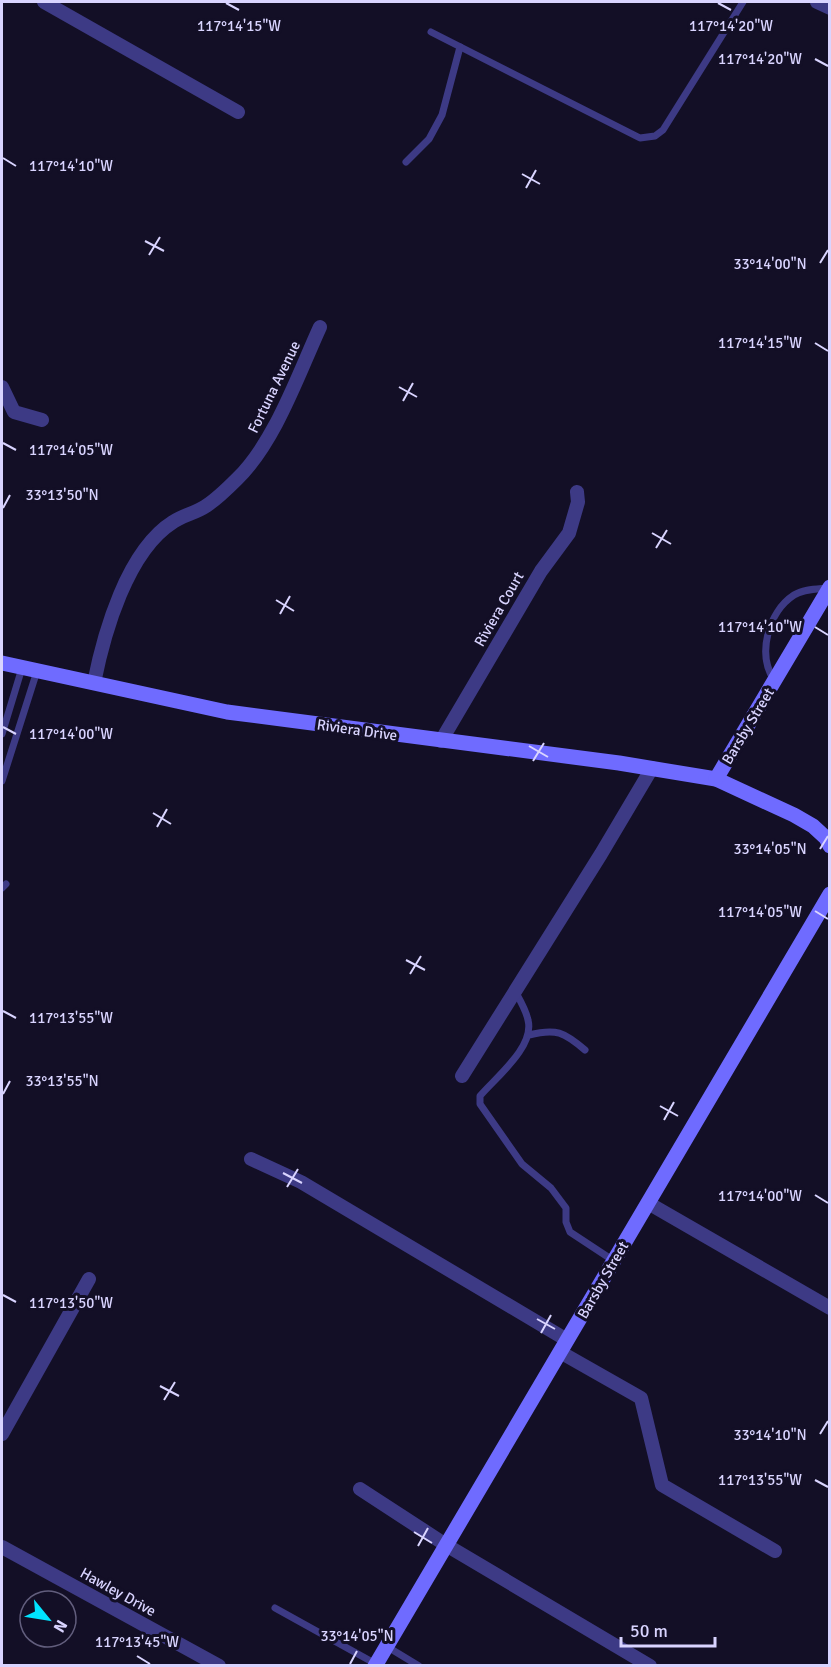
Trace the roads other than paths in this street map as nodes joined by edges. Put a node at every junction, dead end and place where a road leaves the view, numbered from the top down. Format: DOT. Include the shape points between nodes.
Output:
graph roads {
  1 [pos="44,2"];
  2 [pos="743,2"];
  3 [pos="817,2"];
  4 [pos="830,8"];
  5 [pos="431,32"];
  6 [pos="460,47"];
  7 [pos="238,112"];
  8 [pos="406,162"];
  9 [pos="320,327"];
  10 [pos="2,387"];
  11 [pos="42,420"];
  12 [pos="577,492"];
  13 [pos="829,588"];
  14 [pos="2,663"];
  15 [pos="30,669"];
  16 [pos="774,681"];
  17 [pos="94,683"];
  18 [pos="2,734"];
  19 [pos="441,741"];
  20 [pos="652,768"];
  21 [pos="716,779"];
  22 [pos="2,781"];
  23 [pos="830,846"];
  24 [pos="830,894"];
  25 [pos="514,991"];
  26 [pos="529,1035"];
  27 [pos="585,1050"];
  28 [pos="462,1076"];
  29 [pos="250,1159"];
  30 [pos="648,1203"];
  31 [pos="614,1261"];
  32 [pos="89,1280"];
  33 [pos="830,1308"];
  34 [pos="564,1346"];
  35 [pos="2,1434"];
  36 [pos="360,1489"];
  37 [pos="446,1545"];
  38 [pos="2,1547"];
  39 [pos="775,1551"];
  40 [pos="275,1608"];
  41 [pos="386,1646"];
  42 [pos="219,1665"];
  43 [pos="375,1665"];
  44 [pos="419,1665"];
  45 [pos="650,1665"];
  1 -- 7 [label="street"];
  2 -- 6 [label="lane" via="663,130 655,136 640,138"];
  3 -- 4 [label="street"];
  5 -- 6 [label="lane"];
  6 -- 8 [label="lane" via="442,115 429,139"];
  9 -- 17 [label="street, Fortuna Avenue" via="268,440 238,478 206,506 155,536 138,560 117,603"];
  10 -- 11 [label="street" via="14,412"];
  12 -- 19 [label="street, Riviera Court" via="578,502 568,533 541,571"];
  13 -- 16 [label="street, Barsby Street"];
  13 -- 16 [label="lane" via="794,595 771,623 765,660"];
  14 -- 15 [label="street, Riviera Drive"];
  15 -- 17 [label="street, Riviera Drive"];
  15 -- 18 [label="lane"];
  15 -- 22 [label="lane"];
  16 -- 21 [label="street, Barsby Street"];
  17 -- 19 [label="street, Riviera Drive" via="227,712"];
  19 -- 20 [label="street, Riviera Drive"];
  20 -- 21 [label="street, Riviera Drive"];
  20 -- 25 [label="street"];
  21 -- 23 [label="street, Barsby Street" via="813,826"];
  24 -- 30 [label="street, Barsby Street"];
  25 -- 26 [label="lane" via="529,1022"];
  25 -- 28 [label="street"];
  26 -- 27 [label="lane" via="556,1031"];
  26 -- 31 [label="lane" via="512,1062 480,1096 480,1104 522,1164 566,1208 570,1232"];
  29 -- 34 [label="street" via="301,1182"];
  30 -- 31 [label="street, Barsby Street"];
  30 -- 33 [label="street"];
  31 -- 34 [label="street, Barsby Street"];
  32 -- 35 [label="street"];
  34 -- 37 [label="street, Barsby Street"];
  34 -- 39 [label="street" via="641,1398 662,1485"];
  36 -- 37 [label="street"];
  37 -- 41 [label="street, Barsby Street"];
  37 -- 45 [label="street"];
  38 -- 42 [label="street, Hawley Drive"];
  40 -- 43 [label="lane"];
  41 -- 43 [label="street, Barsby Street"];
  41 -- 44 [label="lane"];
}
